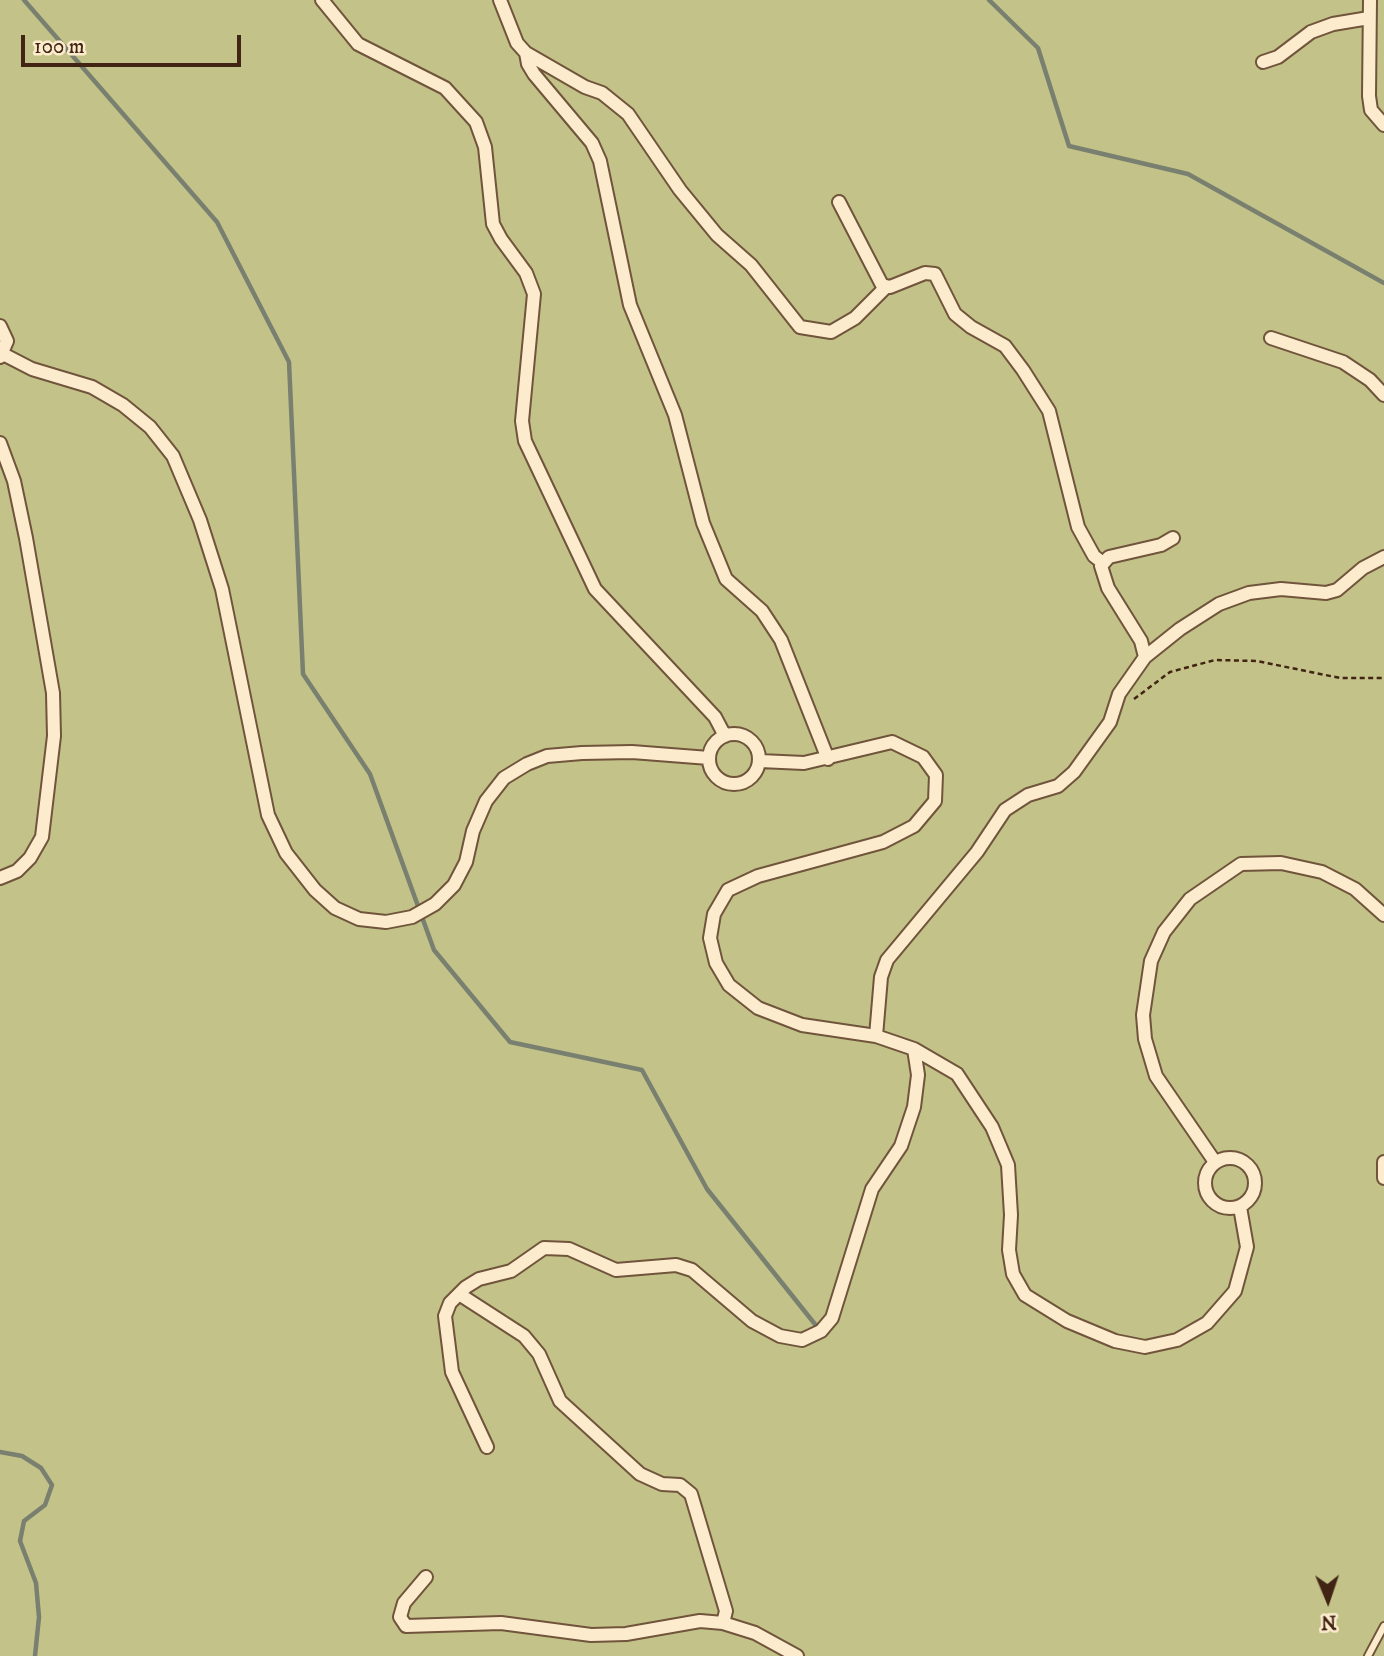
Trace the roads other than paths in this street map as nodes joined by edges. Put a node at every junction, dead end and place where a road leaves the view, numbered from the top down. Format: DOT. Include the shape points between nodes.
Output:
graph roads {
  1 [pos="322,0"];
  2 [pos="500,0"];
  3 [pos="1370,0"];
  4 [pos="1369,18"];
  5 [pos="526,53"];
  6 [pos="1263,62"];
  7 [pos="1384,125"];
  8 [pos="839,202"];
  9 [pos="886,287"];
  10 [pos="0,326"];
  11 [pos="1271,338"];
  12 [pos="1,355"];
  13 [pos="1384,395"];
  14 [pos="0,443"];
  15 [pos="1173,538"];
  16 [pos="1384,557"];
  17 [pos="1103,562"];
  18 [pos="1145,657"];
  19 [pos="725,736"];
  20 [pos="709,758"];
  21 [pos="828,759"];
  22 [pos="760,761"];
  23 [pos="0,878"];
  24 [pos="1384,915"];
  25 [pos="876,1036"];
  26 [pos="914,1049"];
  27 [pos="1215,1162"];
  28 [pos="1384,1162"];
  29 [pos="1384,1178"];
  30 [pos="1240,1207"];
  31 [pos="459,1294"];
  32 [pos="487,1447"];
  33 [pos="426,1577"];
  34 [pos="723,1623"];
  35 [pos="1384,1626"];
  36 [pos="797,1656"];
  37 [pos="1368,1656"];
  1 -- 19 [label="street" via="358,44 445,88 476,122 485,147 493,224 526,273 534,294 522,421 525,441 595,589 715,717"];
  2 -- 5 [label="street" via="517,43"];
  3 -- 4 [label="street"];
  4 -- 6 [label="street" via="1311,32 1278,57"];
  4 -- 7 [label="street" via="1371,110"];
  5 -- 9 [label="street" via="622,108 680,190 717,235 751,264 800,327 831,332 855,318"];
  5 -- 21 [label="street" via="534,74 592,143 600,161 630,305 675,415 703,523 726,579 762,611 781,640"];
  8 -- 9 [label="street" via="879,282"];
  9 -- 17 [label="street" via="925,273 935,274 955,314 1005,346 1049,411 1078,527 1094,556"];
  10 -- 12 [label="street" via="6,341"];
  11 -- 13 [label="street" via="1343,362"];
  12 -- 20 [label="street" via="92,387 123,405 150,427 173,456 222,589 268,815 286,853 335,908 359,919 386,922 412,917 435,904 454,885 466,862 486,801 504,778 527,764 547,756 619,752"];
  14 -- 23 [label="street" via="26,538 52,693 54,736 42,837 17,871"];
  15 -- 17 [label="street"];
  16 -- 18 [label="street" via="1338,590 1281,589 1249,593 1219,604"];
  17 -- 18 [label="street" via="1101,571 1108,587"];
  18 -- 25 [label="street" via="1119,694 1110,722 1074,772 1058,786 1028,795 1005,810 977,852 898,944 881,977"];
  19 -- 20 [label="street" via="714,744"];
  19 -- 22 [label="street" via="739,734 752,741"];
  20 -- 22 [label="street" via="716,778 736,785 755,774"];
  21 -- 22 [label="street"];
  21 -- 25 [label="street" via="892,742 923,757 936,775 935,801 914,826 883,842 758,876 728,890 714,914 709,938 729,985 758,1008 802,1025"];
  24 -- 27 [label="street" via="1355,890 1322,872 1281,863 1241,864 1190,899 1164,932 1151,961 1144,1039 1156,1076"];
  25 -- 26 [label="street"];
  26 -- 30 [label="street" via="957,1074 992,1127 1008,1165 1013,1274 1025,1295 1067,1321 1115,1341 1145,1347 1177,1340 1207,1323 1235,1291 1247,1247"];
  26 -- 31 [label="street" via="918,1075 914,1107 901,1146 872,1189 832,1318 812,1337 791,1340 766,1330 692,1270 659,1264 616,1270 560,1247 544,1248 523,1265 479,1279"];
  27 -- 30 [label="street" via="1205,1176 1210,1199 1224,1208"];
  27 -- 30 [label="street" via="1231,1158 1252,1171 1255,1187"];
  28 -- 29 [label="street"];
  31 -- 32 [label="street" via="445,1316 447,1352"];
  31 -- 34 [label="street" via="524,1336 539,1354 560,1401 640,1474 662,1484 680,1485 691,1494 726,1611"];
  33 -- 34 [label="street" via="404,1603 400,1618 406,1626 501,1623 626,1634 700,1621"];
  34 -- 36 [label="street" via="755,1633"];
  35 -- 37 [label="lane"];
}
